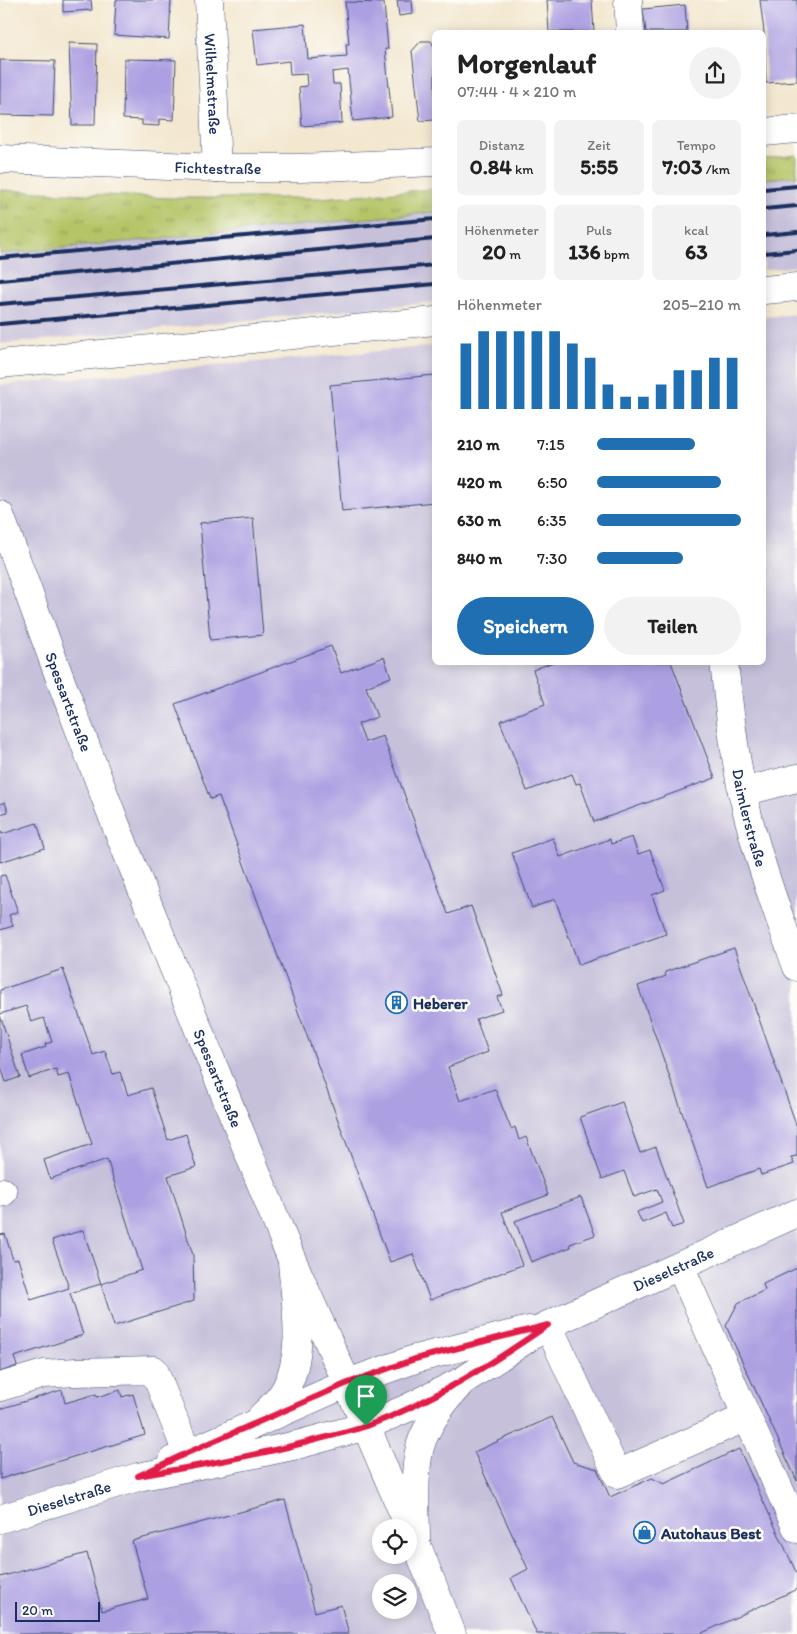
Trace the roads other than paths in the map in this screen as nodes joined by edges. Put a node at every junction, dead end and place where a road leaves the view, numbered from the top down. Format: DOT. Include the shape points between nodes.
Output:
graph roads {
  1 [pos="208,0"];
  2 [pos="628,0"];
  3 [pos="630,30"];
  4 [pos="797,129"];
  5 [pos="766,132"];
  6 [pos="0,159"];
  7 [pos="432,162"];
  8 [pos="217,168"];
  9 [pos="797,287"];
  10 [pos="766,290"];
  11 [pos="432,321"];
  12 [pos="0,364"];
  13 [pos="0,515"];
  14 [pos="724,665"];
  15 [pos="797,778"];
  16 [pos="742,792"];
  17 [pos="797,967"];
  18 [pos="797,1213"];
  19 [pos="292,1260"];
  20 [pos="680,1266"];
  21 [pos="548,1325"];
  22 [pos="464,1380"];
  23 [pos="348,1383"];
  24 [pos="0,1387"];
  25 [pos="747,1417"];
  26 [pos="254,1424"];
  27 [pos="366,1426"];
  28 [pos="187,1453"];
  29 [pos="138,1476"];
  30 [pos="0,1519"];
  31 [pos="406,1519"];
  32 [pos="416,1519"];
  33 [pos="797,1529"];
  34 [pos="417,1546"];
  35 [pos="452,1634"];
  1 -- 8 [label="street, Wilhelmstraße"];
  2 -- 3 [label="street"];
  4 -- 5 [label="street"];
  6 -- 8 [label="street, Fichtestraße"];
  7 -- 8 [label="street, Fichtestraße"];
  9 -- 10 [label="street"];
  11 -- 12 [label="street"];
  13 -- 19 [label="street, Spessartstraße" via="117,828"];
  14 -- 16 [label="street, Daimlerstraße"];
  15 -- 16 [label="street"];
  16 -- 17 [label="street, Daimlerstraße" via="761,861"];
  18 -- 20 [label="street, Dieselstraße"];
  19 -- 23 [label="street, Spessartstraße"];
  19 -- 26 [label="street" via="296,1353 285,1389"];
  20 -- 21 [label="street, Dieselstraße"];
  20 -- 25 [label="street"];
  21 -- 22 [label="street, Dieselstraße"];
  21 -- 23 [label="street, Dieselstraße" via="415,1359"];
  21 -- 25 [label="street" via="616,1474"];
  22 -- 27 [label="street, Dieselstraße"];
  22 -- 32 [label="street" via="448,1396 422,1439 417,1468"];
  23 -- 26 [label="street, Dieselstraße"];
  23 -- 27 [label="street, Spessartstraße"];
  24 -- 28 [label="street" via="44,1374 154,1370"];
  25 -- 33 [label="street"];
  26 -- 28 [label="street, Dieselstraße"];
  27 -- 29 [label="street, Dieselstraße" via="297,1445"];
  27 -- 31 [label="street, Spessartstraße"];
  28 -- 29 [label="street, Dieselstraße"];
  29 -- 30 [label="street, Dieselstraße"];
  34 -- 35 [label="street, Spessartstraße"];
}
